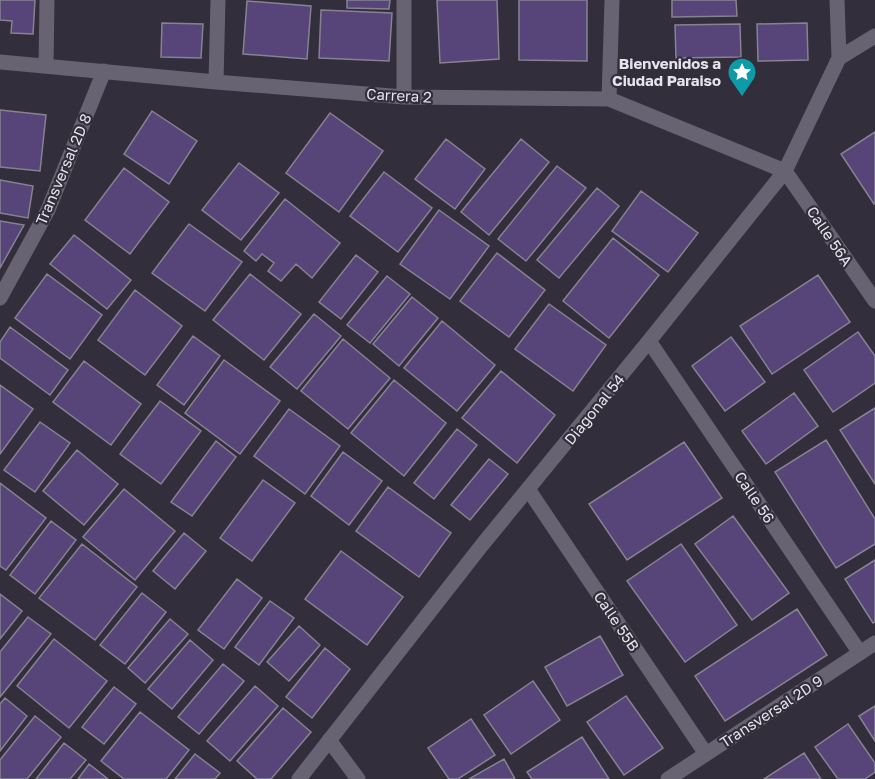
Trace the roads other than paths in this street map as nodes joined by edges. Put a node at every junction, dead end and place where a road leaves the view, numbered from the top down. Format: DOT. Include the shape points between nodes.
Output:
graph roads {
  1 [pos="47,0"];
  2 [pos="218,0"];
  3 [pos="404,0"];
  4 [pos="612,0"];
  5 [pos="837,0"];
  6 [pos="875,36"];
  7 [pos="839,58"];
  8 [pos="0,62"];
  9 [pos="46,66"];
  10 [pos="104,71"];
  11 [pos="216,82"];
  12 [pos="404,97"];
  13 [pos="609,99"];
  14 [pos="785,171"];
  15 [pos="0,298"];
  16 [pos="875,301"];
  17 [pos="650,341"];
  18 [pos="528,489"];
  19 [pos="875,643"];
  20 [pos="860,652"];
  21 [pos="329,740"];
  22 [pos="706,754"];
  23 [pos="299,779"];
  24 [pos="358,779"];
  25 [pos="668,779"];
  1 -- 9 [label="street"];
  2 -- 11 [label="street"];
  3 -- 12 [label="street"];
  4 -- 13 [label="street"];
  5 -- 7 [label="street"];
  6 -- 7 [label="street"];
  7 -- 14 [label="street, Diagonal 54"];
  8 -- 9 [label="street, Carrera 2"];
  9 -- 10 [label="street, Carrera 2"];
  10 -- 11 [label="street, Carrera 2"];
  10 -- 15 [label="street, Transversal 2D 8" via="48,210"];
  11 -- 12 [label="street, Carrera 2"];
  12 -- 13 [label="street, Carrera 2"];
  13 -- 14 [label="street, Carrera 2"];
  14 -- 16 [label="street, Calle 56A"];
  14 -- 17 [label="street, Diagonal 54"];
  17 -- 18 [label="street, Diagonal 54"];
  17 -- 20 [label="street, Calle 56"];
  18 -- 21 [label="street, Diagonal 54"];
  18 -- 22 [label="street, Calle 55B"];
  19 -- 20 [label="street, Transversal 2D 9"];
  20 -- 22 [label="street, Transversal 2D 9"];
  21 -- 23 [label="street, Diagonal 54"];
  21 -- 24 [label="street"];
  22 -- 25 [label="street, Transversal 2D 9"];
}
